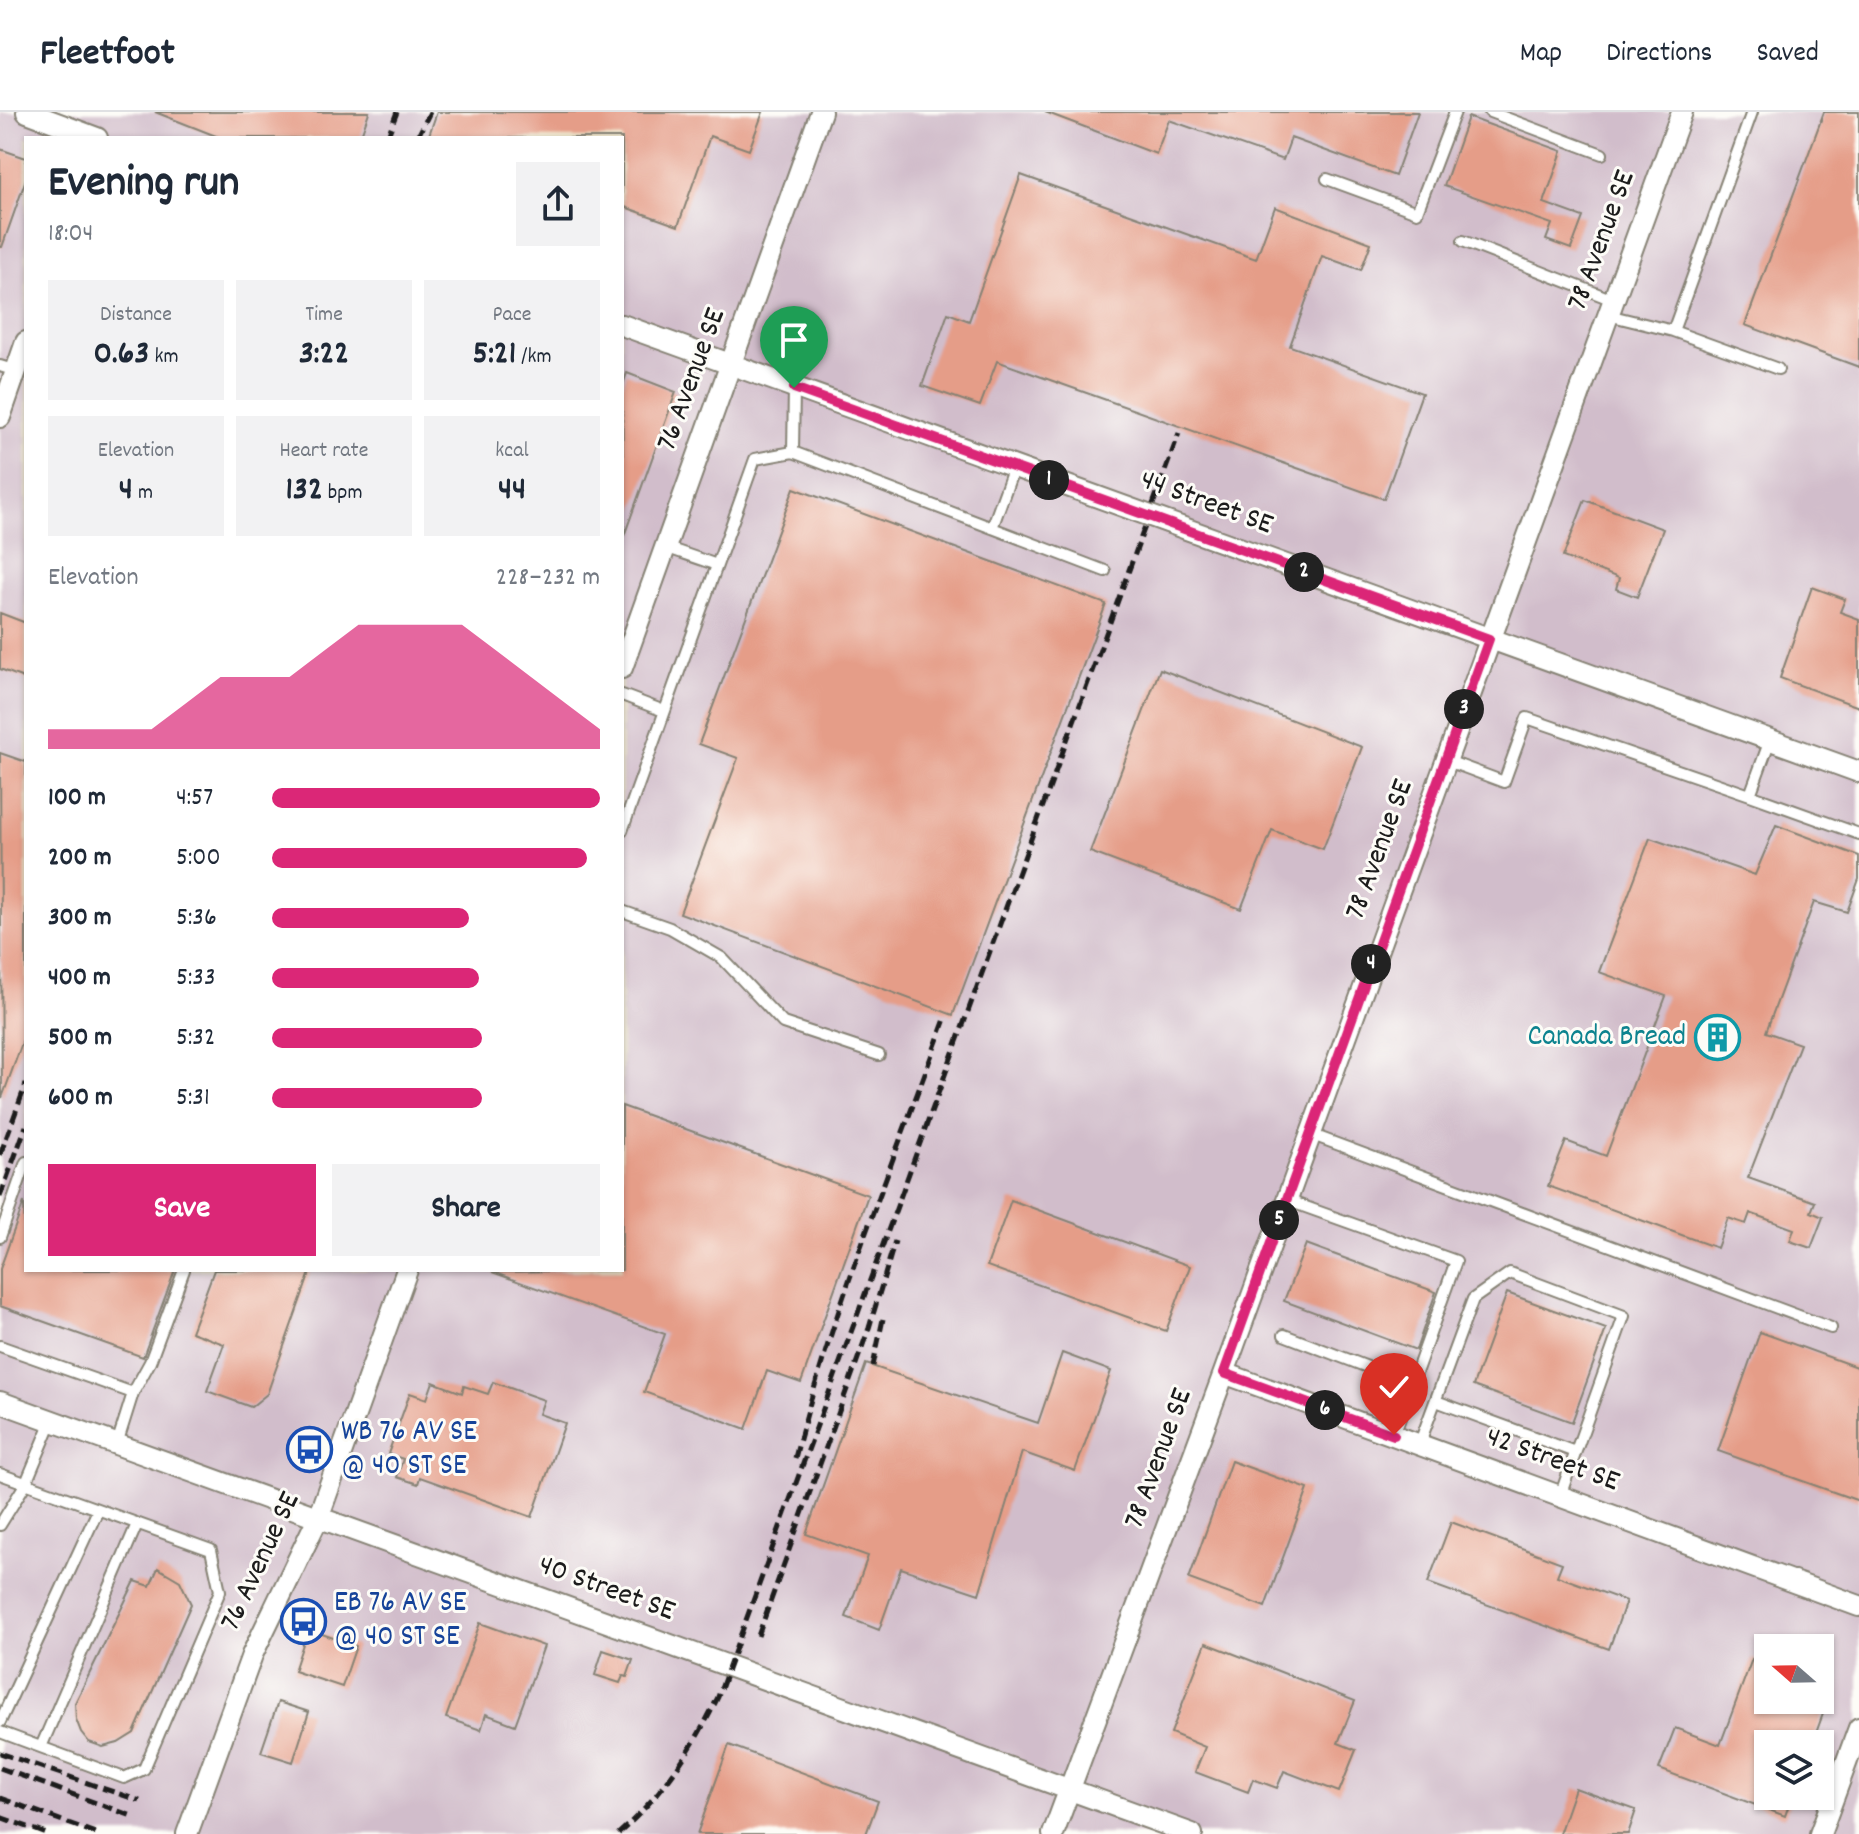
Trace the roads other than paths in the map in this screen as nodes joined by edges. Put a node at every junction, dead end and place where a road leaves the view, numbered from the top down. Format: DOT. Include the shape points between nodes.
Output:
graph roads {
  1 [pos="27,112"];
  2 [pos="821,112"];
  3 [pos="1455,112"];
  4 [pos="1490,112"];
  5 [pos="1682,112"];
  6 [pos="1752,112"];
  7 [pos="51,116"];
  8 [pos="93,136"];
  9 [pos="1602,154"];
  10 [pos="1327,179"];
  11 [pos="1463,241"];
  12 [pos="1610,307"];
  13 [pos="624,326"];
  14 [pos="1673,331"];
  15 [pos="24,345"];
  16 [pos="731,364"];
  17 [pos="8,368"];
  18 [pos="1778,369"];
  19 [pos="794,388"];
  20 [pos="0,417"];
  21 [pos="793,452"];
  22 [pos="1014,467"];
  23 [pos="992,528"];
  24 [pos="665,547"];
  25 [pos="717,565"];
  26 [pos="1105,571"];
  27 [pos="1489,639"];
  28 [pos="624,662"];
  29 [pos="624,696"];
  30 [pos="664,711"];
  31 [pos="1770,740"];
  32 [pos="1445,760"];
  33 [pos="1859,772"];
  34 [pos="1750,795"];
  35 [pos="624,825"];
  36 [pos="1859,834"];
  37 [pos="624,912"];
  38 [pos="879,1055"];
  39 [pos="1310,1134"];
  40 [pos="24,1168"];
  41 [pos="1286,1200"];
  42 [pos="0,1237"];
  43 [pos="183,1272"];
  44 [pos="406,1272"];
  45 [pos="1831,1328"];
  46 [pos="1284,1335"];
  47 [pos="0,1346"];
  48 [pos="1224,1373"];
  49 [pos="1412,1384"];
  50 [pos="133,1393"];
  51 [pos="1436,1401"];
  52 [pos="0,1402"];
  53 [pos="52,1421"];
  54 [pos="1394,1435"];
  55 [pos="117,1444"];
  56 [pos="1419,1445"];
  57 [pos="1575,1452"];
  58 [pos="0,1474"];
  59 [pos="26,1483"];
  60 [pos="1560,1496"];
  61 [pos="98,1510"];
  62 [pos="318,1518"];
  63 [pos="137,1524"];
  64 [pos="0,1525"];
  65 [pos="1859,1606"];
  66 [pos="0,1722"];
  67 [pos="1859,1728"];
  68 [pos="0,1732"];
  69 [pos="41,1747"];
  70 [pos="1069,1789"];
  71 [pos="187,1834"];
  72 [pos="1053,1834"];
  73 [pos="1192,1834"];
  74 [pos="1820,1834"];
  1 -- 7 [label="street"];
  2 -- 16 [label="street, 76 Avenue SE"];
  3 -- 10 [label="lane" via="1417,212"];
  4 -- 9 [label="lane"];
  5 -- 12 [label="street, 78 Avenue SE"];
  6 -- 14 [label="lane"];
  7 -- 8 [label="street"];
  11 -- 12 [label="lane"];
  12 -- 14 [label="lane"];
  12 -- 27 [label="street, 78 Avenue SE"];
  13 -- 16 [label="street, 44 Street SE"];
  14 -- 18 [label="lane"];
  15 -- 17 [label="street"];
  16 -- 19 [label="street, 44 Street SE"];
  16 -- 24 [label="street, 76 Avenue SE"];
  17 -- 20 [label="street"];
  19 -- 21 [label="lane"];
  19 -- 22 [label="street, 44 Street SE"];
  21 -- 23 [label="lane"];
  21 -- 25 [label="lane" via="755,459"];
  22 -- 23 [label="lane"];
  22 -- 27 [label="street, 44 Street SE"];
  23 -- 26 [label="lane"];
  24 -- 25 [label="lane"];
  24 -- 28 [label="street, 76 Avenue SE"];
  25 -- 30 [label="lane"];
  27 -- 31 [label="street, 44 Street SE"];
  27 -- 32 [label="street, 78 Avenue SE"];
  29 -- 30 [label="lane"];
  30 -- 35 [label="lane"];
  31 -- 33 [label="street, 44 Street SE"];
  31 -- 34 [label="lane"];
  32 -- 34 [label="lane" via="1504,782 1527,718"];
  32 -- 39 [label="street, 78 Avenue SE"];
  34 -- 36 [label="lane"];
  37 -- 38 [label="lane" via="670,928 722,958 783,1023"];
  39 -- 41 [label="street, 78 Avenue SE"];
  39 -- 45 [label="lane"];
  40 -- 42 [label="lane"];
  41 -- 48 [label="street, 78 Avenue SE"];
  41 -- 49 [label="lane" via="1456,1261"];
  43 -- 50 [label="lane"];
  44 -- 62 [label="street, 76 Avenue SE"];
  46 -- 49 [label="lane"];
  47 -- 50 [label="lane"];
  48 -- 54 [label="street, 42 Street SE"];
  48 -- 70 [label="street, 78 Avenue SE"];
  49 -- 54 [label="lane"];
  50 -- 55 [label="lane"];
  51 -- 56 [label="lane"];
  51 -- 57 [label="lane"];
  51 -- 57 [label="lane" via="1473,1299 1510,1273 1624,1316"];
  52 -- 53 [label="street, 40 Street SE"];
  53 -- 55 [label="street, 40 Street SE"];
  53 -- 59 [label="lane"];
  54 -- 56 [label="street, 42 Street SE"];
  55 -- 62 [label="street, 40 Street SE"];
  56 -- 60 [label="street, 42 Street SE"];
  57 -- 60 [label="lane"];
  58 -- 59 [label="lane"];
  59 -- 61 [label="lane"];
  59 -- 64 [label="lane"];
  60 -- 65 [label="street, 42 Street SE"];
  61 -- 63 [label="lane"];
  61 -- 66 [label="lane"];
  62 -- 70 [label="street, 40 Street SE"];
  62 -- 71 [label="street, 76 Avenue SE" via="252,1655"];
  63 -- 69 [label="lane"];
  63 -- 69 [label="lane" via="211,1550 220,1591 144,1769 124,1778"];
  67 -- 74 [label="street"];
  68 -- 69 [label="lane"];
  70 -- 72 [label="street, 78 Avenue SE"];
  70 -- 73 [label="street, 40 Street SE"];
}
